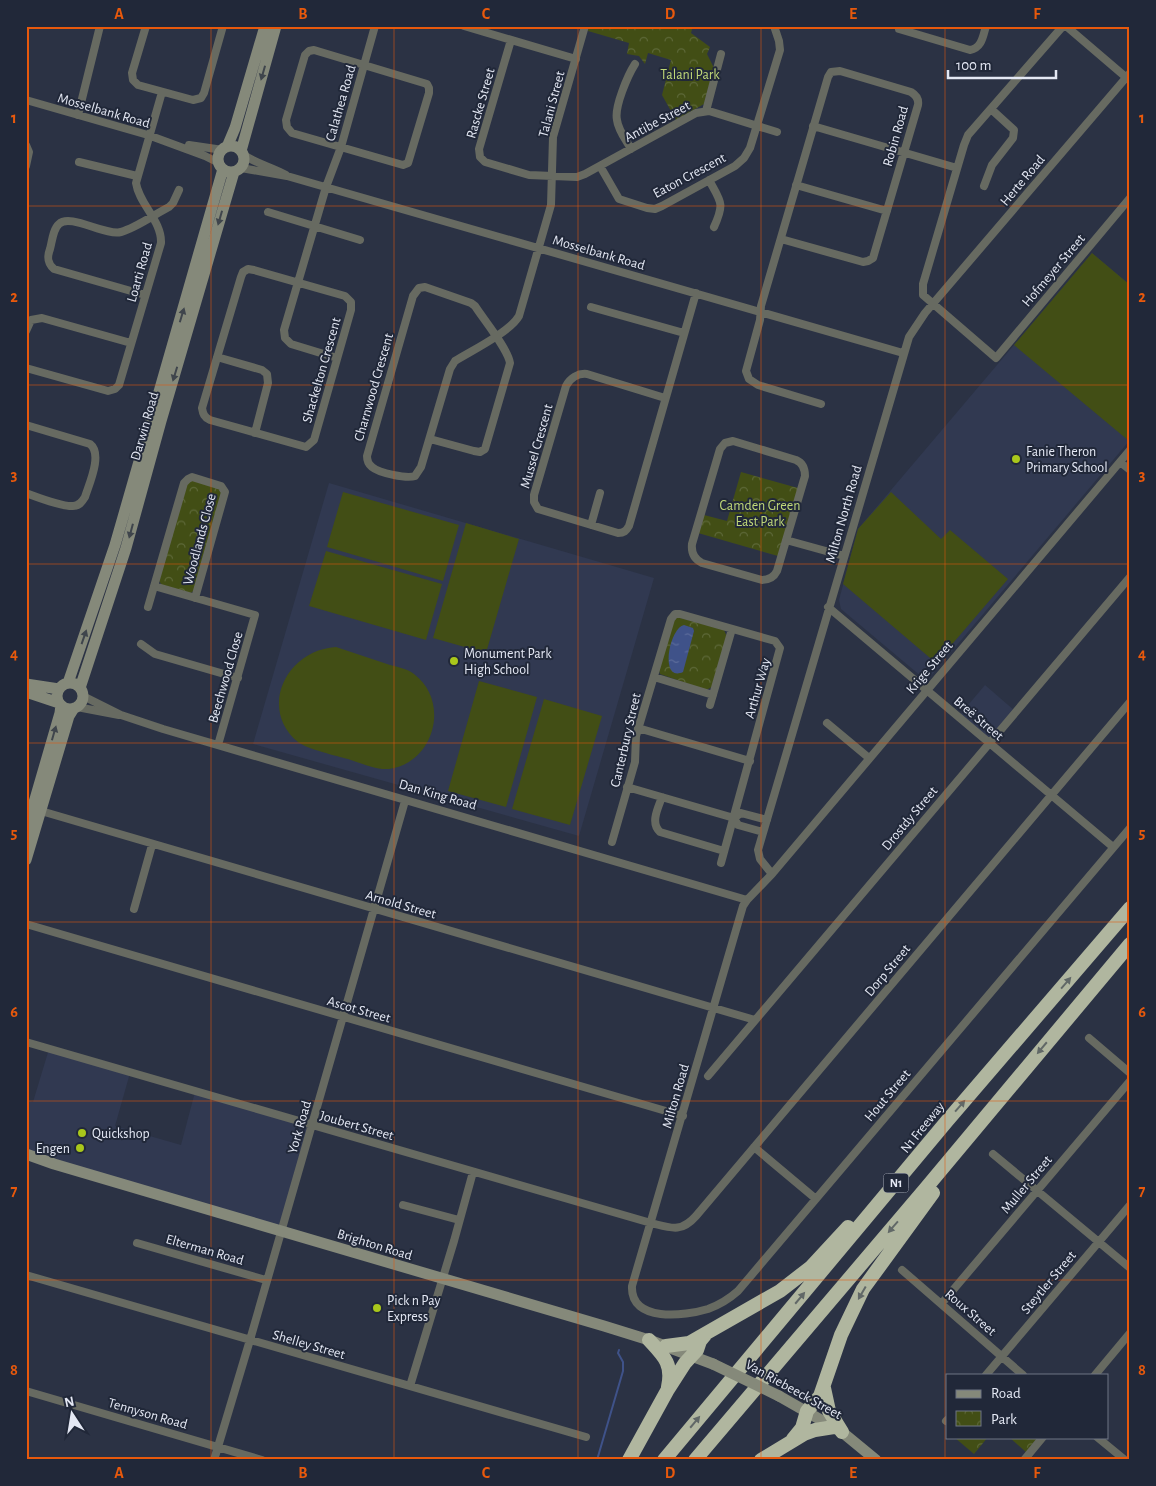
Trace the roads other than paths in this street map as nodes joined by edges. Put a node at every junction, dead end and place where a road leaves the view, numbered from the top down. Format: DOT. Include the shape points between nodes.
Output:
graph roads {
  1 [pos="100,26"];
  2 [pos="146,26"];
  3 [pos="223,26"];
  4 [pos="265,26"];
  5 [pos="276,26"];
  6 [pos="376,26"];
  7 [pos="464,26"];
  8 [pos="585,26"];
  9 [pos="774,26"];
  10 [pos="986,26"];
  11 [pos="1064,26"];
  12 [pos="897,27"];
  13 [pos="511,40"];
  14 [pos="721,54"];
  15 [pos="576,59"];
  16 [pos="636,64"];
  17 [pos="364,65"];
  18 [pos="1129,76"];
  19 [pos="162,92"];
  20 [pos="26,100"];
  21 [pos="991,109"];
  22 [pos="706,111"];
  23 [pos="78,115"];
  24 [pos="757,126"];
  25 [pos="813,126"];
  26 [pos="777,132"];
  27 [pos="148,135"];
  28 [pos="174,144"];
  29 [pos="26,145"];
  30 [pos="340,147"];
  31 [pos="225,148"];
  32 [pos="631,149"];
  33 [pos="904,152"];
  34 [pos="242,153"];
  35 [pos="79,162"];
  36 [pos="26,166"];
  37 [pos="600,166"];
  38 [pos="229,168"];
  39 [pos="957,168"];
  40 [pos="137,176"];
  41 [pos="287,176"];
  42 [pos="552,176"];
  43 [pos="708,180"];
  44 [pos="796,185"];
  45 [pos="984,186"];
  46 [pos="326,187"];
  47 [pos="179,190"];
  48 [pos="1130,198"];
  49 [pos="887,211"];
  50 [pos="268,212"];
  51 [pos="152,216"];
  52 [pos="714,226"];
  53 [pos="314,227"];
  54 [pos="781,239"];
  55 [pos="360,240"];
  56 [pos="539,248"];
  57 [pos="298,282"];
  58 [pos="696,294"];
  59 [pos="145,295"];
  60 [pos="933,305"];
  61 [pos="591,307"];
  62 [pos="760,312"];
  63 [pos="26,331"];
  64 [pos="684,333"];
  65 [pos="495,337"];
  66 [pos="131,343"];
  67 [pos="903,353"];
  68 [pos="218,357"];
  69 [pos="336,358"];
  70 [pos="26,368"];
  71 [pos="666,398"];
  72 [pos="821,404"];
  73 [pos="26,425"];
  74 [pos="255,433"];
  75 [pos="430,439"];
  76 [pos="1130,450"];
  77 [pos="1120,462"];
  78 [pos="1130,470"];
  79 [pos="26,493"];
  80 [pos="600,493"];
  81 [pos="591,525"];
  82 [pos="786,540"];
  83 [pos="844,556"];
  84 [pos="1130,576"];
  85 [pos="154,586"];
  86 [pos="195,598"];
  87 [pos="148,607"];
  88 [pos="828,608"];
  89 [pos="255,615"];
  90 [pos="673,616"];
  91 [pos="732,629"];
  92 [pos="142,644"];
  93 [pos="654,677"];
  94 [pos="238,678"];
  95 [pos="26,684"];
  96 [pos="63,686"];
  97 [pos="926,690"];
  98 [pos="26,692"];
  99 [pos="713,695"];
  100 [pos="78,700"];
  101 [pos="1130,702"];
  102 [pos="60,704"];
  103 [pos="710,705"];
  104 [pos="121,715"];
  105 [pos="827,723"];
  106 [pos="638,728"];
  107 [pos="990,743"];
  108 [pos="218,745"];
  109 [pos="869,758"];
  110 [pos="750,761"];
  111 [pos="627,787"];
  112 [pos="1051,796"];
  113 [pos="662,797"];
  114 [pos="406,801"];
  115 [pos="40,811"];
  116 [pos="734,818"];
  117 [pos="767,820"];
  118 [pos="1130,828"];
  119 [pos="26,830"];
  120 [pos="763,832"];
  121 [pos="612,842"];
  122 [pos="152,845"];
  123 [pos="1113,847"];
  124 [pos="724,851"];
  125 [pos="26,860"];
  126 [pos="721,863"];
  127 [pos="772,874"];
  128 [pos="747,900"];
  129 [pos="1130,908"];
  130 [pos="134,909"];
  131 [pos="374,909"];
  132 [pos="27,924"];
  133 [pos="1130,944"];
  134 [pos="713,1008"];
  135 [pos="343,1017"];
  136 [pos="755,1020"];
  137 [pos="1089,1038"];
  138 [pos="26,1042"];
  139 [pos="1130,1073"];
  140 [pos="708,1076"];
  141 [pos="1130,1081"];
  142 [pos="683,1116"];
  143 [pos="947,1121"];
  144 [pos="980,1124"];
  145 [pos="312,1125"];
  146 [pos="754,1147"];
  147 [pos="26,1154"];
  148 [pos="993,1154"];
  149 [pos="26,1160"];
  150 [pos="49,1163"];
  151 [pos="473,1172"];
  152 [pos="1036,1191"];
  153 [pos="816,1199"];
  154 [pos="403,1205"];
  155 [pos="1130,1205"];
  156 [pos="459,1220"];
  157 [pos="651,1223"];
  158 [pos="281,1231"];
  159 [pos="1099,1242"];
  160 [pos="137,1243"];
  161 [pos="1130,1268"];
  162 [pos="902,1270"];
  163 [pos="26,1275"];
  164 [pos="266,1280"];
  165 [pos="442,1280"];
  166 [pos="634,1300"];
  167 [pos="942,1303"];
  168 [pos="1130,1333"];
  169 [pos="706,1334"];
  170 [pos="250,1340"];
  171 [pos="649,1340"];
  172 [pos="666,1346"];
  173 [pos="692,1355"];
  174 [pos="1002,1356"];
  175 [pos="987,1374"];
  176 [pos="1022,1374"];
  177 [pos="1096,1374"];
  178 [pos="410,1386"];
  179 [pos="824,1388"];
  180 [pos="26,1391"];
  181 [pos="667,1391"];
  182 [pos="807,1411"];
  183 [pos="838,1430"];
  184 [pos="586,1436"];
  185 [pos="1041,1438"];
  186 [pos="1098,1438"];
  187 [pos="793,1439"];
  188 [pos="218,1447"];
  189 [pos="214,1460"];
  190 [pos="262,1460"];
  191 [pos="629,1460"];
  192 [pos="664,1460"];
  193 [pos="696,1460"];
  194 [pos="761,1460"];
  195 [pos="876,1460"];
  196 [pos="1024,1460"];
  197 [pos="1124,1460"];
  1 -- 23 [label="street"];
  2 -- 19 [label="street" via="132,78 138,85"];
  3 -- 19 [label="street" via="201,98 193,100"];
  4 -- 31 [label="street" via="236,128"];
  5 -- 34 [label="street, one-way"];
  6 -- 17 [label="street, Calathea Road"];
  7 -- 13 [label="street"];
  8 -- 15 [label="street, Talani Street"];
  9 -- 24 [label="street" via="780,50"];
  10 -- 12 [label="street" via="980,44 970,50"];
  11 -- 18 [label="street"];
  11 -- 21 [label="street"];
  13 -- 15 [label="street"];
  13 -- 42 [label="street, Rascke Street" via="479,154 485,162 528,175"];
  14 -- 22 [label="street"];
  15 -- 42 [label="street, Talani Street" via="553,137"];
  16 -- 32 [label="street" via="627,76 616,116"];
  17 -- 30 [label="street, Calathea Road"];
  17 -- 30 [label="street" via="311,50 306,52 302,64 286,120 287,128 292,133"];
  17 -- 30 [label="street" via="423,82 428,86 429,94 409,162 403,164"];
  18 -- 60 [label="street, Herte Road"];
  19 -- 27 [label="street, Loarti Road"];
  20 -- 23 [label="street, Mosselbank Road"];
  21 -- 39 [label="street" via="968,135"];
  21 -- 45 [label="street" via="1015,133 992,165"];
  22 -- 24 [label="street, Antibe Street"];
  22 -- 32 [label="street, Antibe Street" via="696,113"];
  23 -- 27 [label="street, Mosselbank Road"];
  24 -- 26 [label="street, Antibe Street"];
  24 -- 43 [label="street, Eaton Crescent" via="744,158"];
  25 -- 33 [label="street"];
  25 -- 33 [label="street, Robin Road" via="828,77 831,72 840,71 915,94 918,105"];
  25 -- 44 [label="street, Robin Road"];
  27 -- 28 [label="street, Mosselbank Road"];
  27 -- 40 [label="street, Loarti Road"];
  28 -- 31 [label="street, Mosselbank Road"];
  28 -- 38 [label="street, Mosselbank Road"];
  29 -- 36 [label="street" via="29,152"];
  30 -- 46 [label="street, Calathea Road"];
  31 -- 34 [label="street" via="235,147"];
  31 -- 38 [label="street" via="219,154"];
  32 -- 37 [label="street, Antibe Street"];
  33 -- 39 [label="street"];
  33 -- 49 [label="street, Robin Road"];
  34 -- 38 [label="street" via="244,161"];
  34 -- 41 [label="street, Mosselbank Road"];
  35 -- 40 [label="street"];
  37 -- 42 [label="street, Antibe Street" via="577,177"];
  37 -- 43 [label="street, Eaton Crescent" via="619,199 648,208 658,208"];
  38 -- 41 [label="street, Mosselbank Road"];
  96 -- 38 [label="street, Darwin Road, one-way" via="115,545"];
  38 -- 100 [label="street, Darwin Road, one-way" via="124,556"];
  39 -- 60 [label="street" via="923,284 923,295"];
  40 -- 51 [label="street, Loarti Road" via="136,189"];
  41 -- 46 [label="street, Mosselbank Road"];
  42 -- 56 [label="street, Talani Street" via="551,205"];
  43 -- 52 [label="street" via="721,206"];
  44 -- 49 [label="street"];
  44 -- 54 [label="street, Robin Road"];
  46 -- 53 [label="street, Calathea Road"];
  46 -- 56 [label="street, Mosselbank Road"];
  47 -- 51 [label="street" via="173,203"];
  48 -- 60 [label="street, Hofmeyer Street" via="996,358"];
  49 -- 54 [label="street, Robin Road" via="874,255 866,262"];
  50 -- 53 [label="street"];
  51 -- 59 [label="street, Loarti Road" via="161,243"];
  51 -- 59 [label="street" via="117,233 63,221 57,225 48,255 54,269"];
  53 -- 55 [label="street"];
  53 -- 57 [label="street, Calathea Road"];
  54 -- 62 [label="street, Robin Road"];
  56 -- 58 [label="street, Mosselbank Road"];
  56 -- 65 [label="street, Talani Street" via="519,316 512,326"];
  57 -- 68 [label="street, Shackelton Crescent" via="254,270 243,272"];
  57 -- 69 [label="street, Calathea Road" via="284,330 285,338 291,344"];
  57 -- 69 [label="street, Shackelton Crescent" via="345,296 351,302 352,310"];
  58 -- 62 [label="street, Mosselbank Road"];
  58 -- 64 [label="street, Mussel Crescent"];
  59 -- 66 [label="street, Loarti Road"];
  60 -- 67 [label="street, Milton North Road" via="911,332"];
  61 -- 64 [label="street"];
  62 -- 67 [label="street, Mosselbank Road"];
  62 -- 72 [label="street, Robin Road" via="746,367 749,379 758,385"];
  63 -- 66 [label="street" via="31,320 42,318"];
  64 -- 71 [label="street, Mussel Crescent"];
  65 -- 75 [label="street, Charnwood Crescent" via="451,365"];
  65 -- 75 [label="street" via="510,363 485,448 474,452"];
  65 -- 75 [label="street, Charnwood Crescent" via="475,306 467,300 425,287 412,296 367,460 372,468 411,478 421,468"];
  66 -- 70 [label="street, Loarti Road" via="119,385 108,391"];
  67 -- 83 [label="street, Milton North Road"];
  68 -- 74 [label="street" via="267,374 268,383"];
  68 -- 74 [label="street, Shackelton Crescent" via="202,408 204,416"];
  69 -- 74 [label="street, Shackelton Crescent" via="311,443 302,447"];
  71 -- 81 [label="street, Mussel Crescent" via="627,530 618,533"];
  71 -- 81 [label="street, Mussel Crescent" via="587,374 576,376 567,383 534,502 540,510"];
  73 -- 79 [label="street" via="90,444 96,456 85,497 76,506"];
  76 -- 77 [label="street, Krige Street"];
  77 -- 78 [label="street"];
  77 -- 97 [label="street, Krige Street"];
  80 -- 81 [label="street"];
  82 -- 82 [label="street" via="776,574 768,580 702,564 694,557 692,544 720,449 725,443 733,441 803,465 805,476"];
  82 -- 83 [label="street"];
  83 -- 88 [label="street, Milton North Road"];
  84 -- 107 [label="street, Drostdy Street"];
  85 -- 86 [label="street, Woodlands Close"];
  85 -- 86 [label="street, Woodlands Close" via="184,484 195,478 221,486 225,492"];
  85 -- 87 [label="street, Woodlands Close"];
  86 -- 89 [label="street, Woodlands Close"];
  88 -- 97 [label="street, Breë Street"];
  88 -- 117 [label="street, Milton North Road"];
  89 -- 94 [label="street, Beechwood Close"];
  90 -- 91 [label="street, Arthur Way" via="680,614"];
  90 -- 93 [label="street, Canterbury Street"];
  91 -- 99 [label="street"];
  91 -- 110 [label="street, Arthur Way" via="775,641 780,648"];
  92 -- 94 [label="street" via="155,654"];
  93 -- 99 [label="street"];
  93 -- 106 [label="street, Canterbury Street"];
  94 -- 108 [label="street, Beechwood Close"];
  95 -- 96 [label="street"];
  96 -- 100 [label="street" via="73,684"];
  96 -- 102 [label="street" via="57,694"];
  97 -- 107 [label="street, Breë Street"];
  97 -- 109 [label="street, Krige Street"];
  98 -- 102 [label="street"];
  99 -- 103 [label="street"];
  100 -- 102 [label="street" via="66,708"];
  100 -- 104 [label="street, Dan King Road"];
  100 -- 104 [label="street, Dan King Road" via="110,708"];
  100 -- 115 [label="street, Darwin Road" via="69,716"];
  101 -- 112 [label="street, Dorp Street"];
  119 -- 102 [label="street, one-way"];
  104 -- 108 [label="street, Dan King Road"];
  105 -- 109 [label="street"];
  106 -- 110 [label="street"];
  106 -- 111 [label="street, Canterbury Street" via="635,762"];
  107 -- 112 [label="street, Breë Street"];
  107 -- 136 [label="street, Drostdy Street"];
  108 -- 114 [label="street, Dan King Road"];
  109 -- 127 [label="street, Krige Street"];
  110 -- 116 [label="street, Arthur Way"];
  111 -- 113 [label="street"];
  111 -- 121 [label="street, Canterbury Street"];
  112 -- 123 [label="street, Breë Street"];
  112 -- 146 [label="street, Dorp Street"];
  113 -- 116 [label="street"];
  113 -- 124 [label="street" via="654,822 657,830"];
  114 -- 128 [label="street, Dan King Road"];
  114 -- 131 [label="street, York Road"];
  115 -- 122 [label="street, Arnold Street"];
  115 -- 125 [label="street, Darwin Road"];
  116 -- 117 [label="street" via="741,813"];
  116 -- 120 [label="street" via="738,825"];
  116 -- 124 [label="street, Arthur Way"];
  117 -- 120 [label="street, Milton North Road"];
  118 -- 123 [label="street, Hout Street"];
  120 -- 127 [label="street, Milton North Road" via="758,853"];
  122 -- 130 [label="street"];
  122 -- 131 [label="street, Arnold Street"];
  123 -- 153 [label="street, Hout Street"];
  124 -- 126 [label="street, Arthur Way"];
  127 -- 128 [label="street, Krige Street"];
  128 -- 134 [label="street, Milton Road"];
  143 -- 129 [label="highway, N1 Freeway / N1, one-way"];
  131 -- 134 [label="street, Arnold Street"];
  131 -- 135 [label="street, York Road"];
  132 -- 135 [label="street, Ascot Street"];
  133 -- 144 [label="highway, N1, one-way"];
  134 -- 136 [label="street, Arnold Street"];
  134 -- 142 [label="street, Milton Road"];
  135 -- 142 [label="street, Ascot Street"];
  135 -- 145 [label="street, York Road"];
  136 -- 140 [label="street, Drostdy Street"];
  137 -- 139 [label="street"];
  138 -- 145 [label="street, Joubert Street"];
  141 -- 152 [label="street, Muller Street"];
  142 -- 157 [label="street, Milton Road"];
  143 -- 169 [label="highway" via="933,1132 811,1267 780,1291"];
  192 -- 143 [label="highway, N1 Freeway / N1, one-way"];
  144 -- 179 [label="highway, one-way" via="864,1289 841,1336"];
  144 -- 193 [label="highway, N1, one-way"];
  145 -- 151 [label="street, Joubert Street"];
  145 -- 158 [label="street, York Road"];
  146 -- 153 [label="street"];
  146 -- 157 [label="street, Dorp Street" via="690,1223 676,1229"];
  147 -- 150 [label="street, Brighton Road"];
  148 -- 152 [label="street"];
  149 -- 150 [label="street, Brighton Road"];
  150 -- 158 [label="street, Brighton Road"];
  151 -- 156 [label="street"];
  151 -- 157 [label="street, Joubert Street"];
  152 -- 159 [label="street"];
  152 -- 167 [label="street, Muller Street"];
  153 -- 166 [label="street, Hout Street" via="727,1300 678,1315 642,1309"];
  154 -- 156 [label="street"];
  155 -- 159 [label="street, Steytler Street"];
  156 -- 165 [label="street"];
  157 -- 166 [label="street, Milton Road" via="632,1286"];
  158 -- 164 [label="street, York Road"];
  158 -- 165 [label="street, Brighton Road"];
  159 -- 161 [label="street"];
  159 -- 174 [label="street, Steytler Street"];
  160 -- 164 [label="street, Elterman Road"];
  162 -- 167 [label="street, Roux Street"];
  163 -- 170 [label="street, Shelley Street"];
  164 -- 170 [label="street, York Road"];
  165 -- 171 [label="street, Brighton Road"];
  165 -- 178 [label="street"];
  167 -- 174 [label="street, Roux Street"];
  168 -- 177 [label="street"];
  169 -- 172 [label="highway" via="685,1345"];
  169 -- 173 [label="highway"];
  170 -- 178 [label="street, Shelley Street"];
  170 -- 188 [label="street, York Road"];
  171 -- 172 [label="street, Brighton Road"];
  171 -- 181 [label="highway" via="668,1364"];
  172 -- 173 [label="street, Brighton Road"];
  173 -- 181 [label="highway"];
  173 -- 182 [label="street, Van Riebeeck Street, bridge"];
  174 -- 175 [label="street, Steytler Street"];
  174 -- 176 [label="street, Roux Street"];
  178 -- 184 [label="street, Shelley Street"];
  179 -- 182 [label="highway"];
  179 -- 183 [label="highway" via="829,1412"];
  180 -- 188 [label="street, Tennyson Road"];
  181 -- 191 [label="highway"];
  182 -- 183 [label="street, Van Riebeeck Street"];
  182 -- 187 [label="highway" via="802,1428"];
  183 -- 187 [label="highway" via="815,1430"];
  183 -- 195 [label="street, Van Riebeeck Street"];
  185 -- 196 [label="street"];
  186 -- 197 [label="street"];
  187 -- 194 [label="highway"];
  188 -- 189 [label="street, York Road"];
  188 -- 190 [label="street, Tennyson Road"];
}
